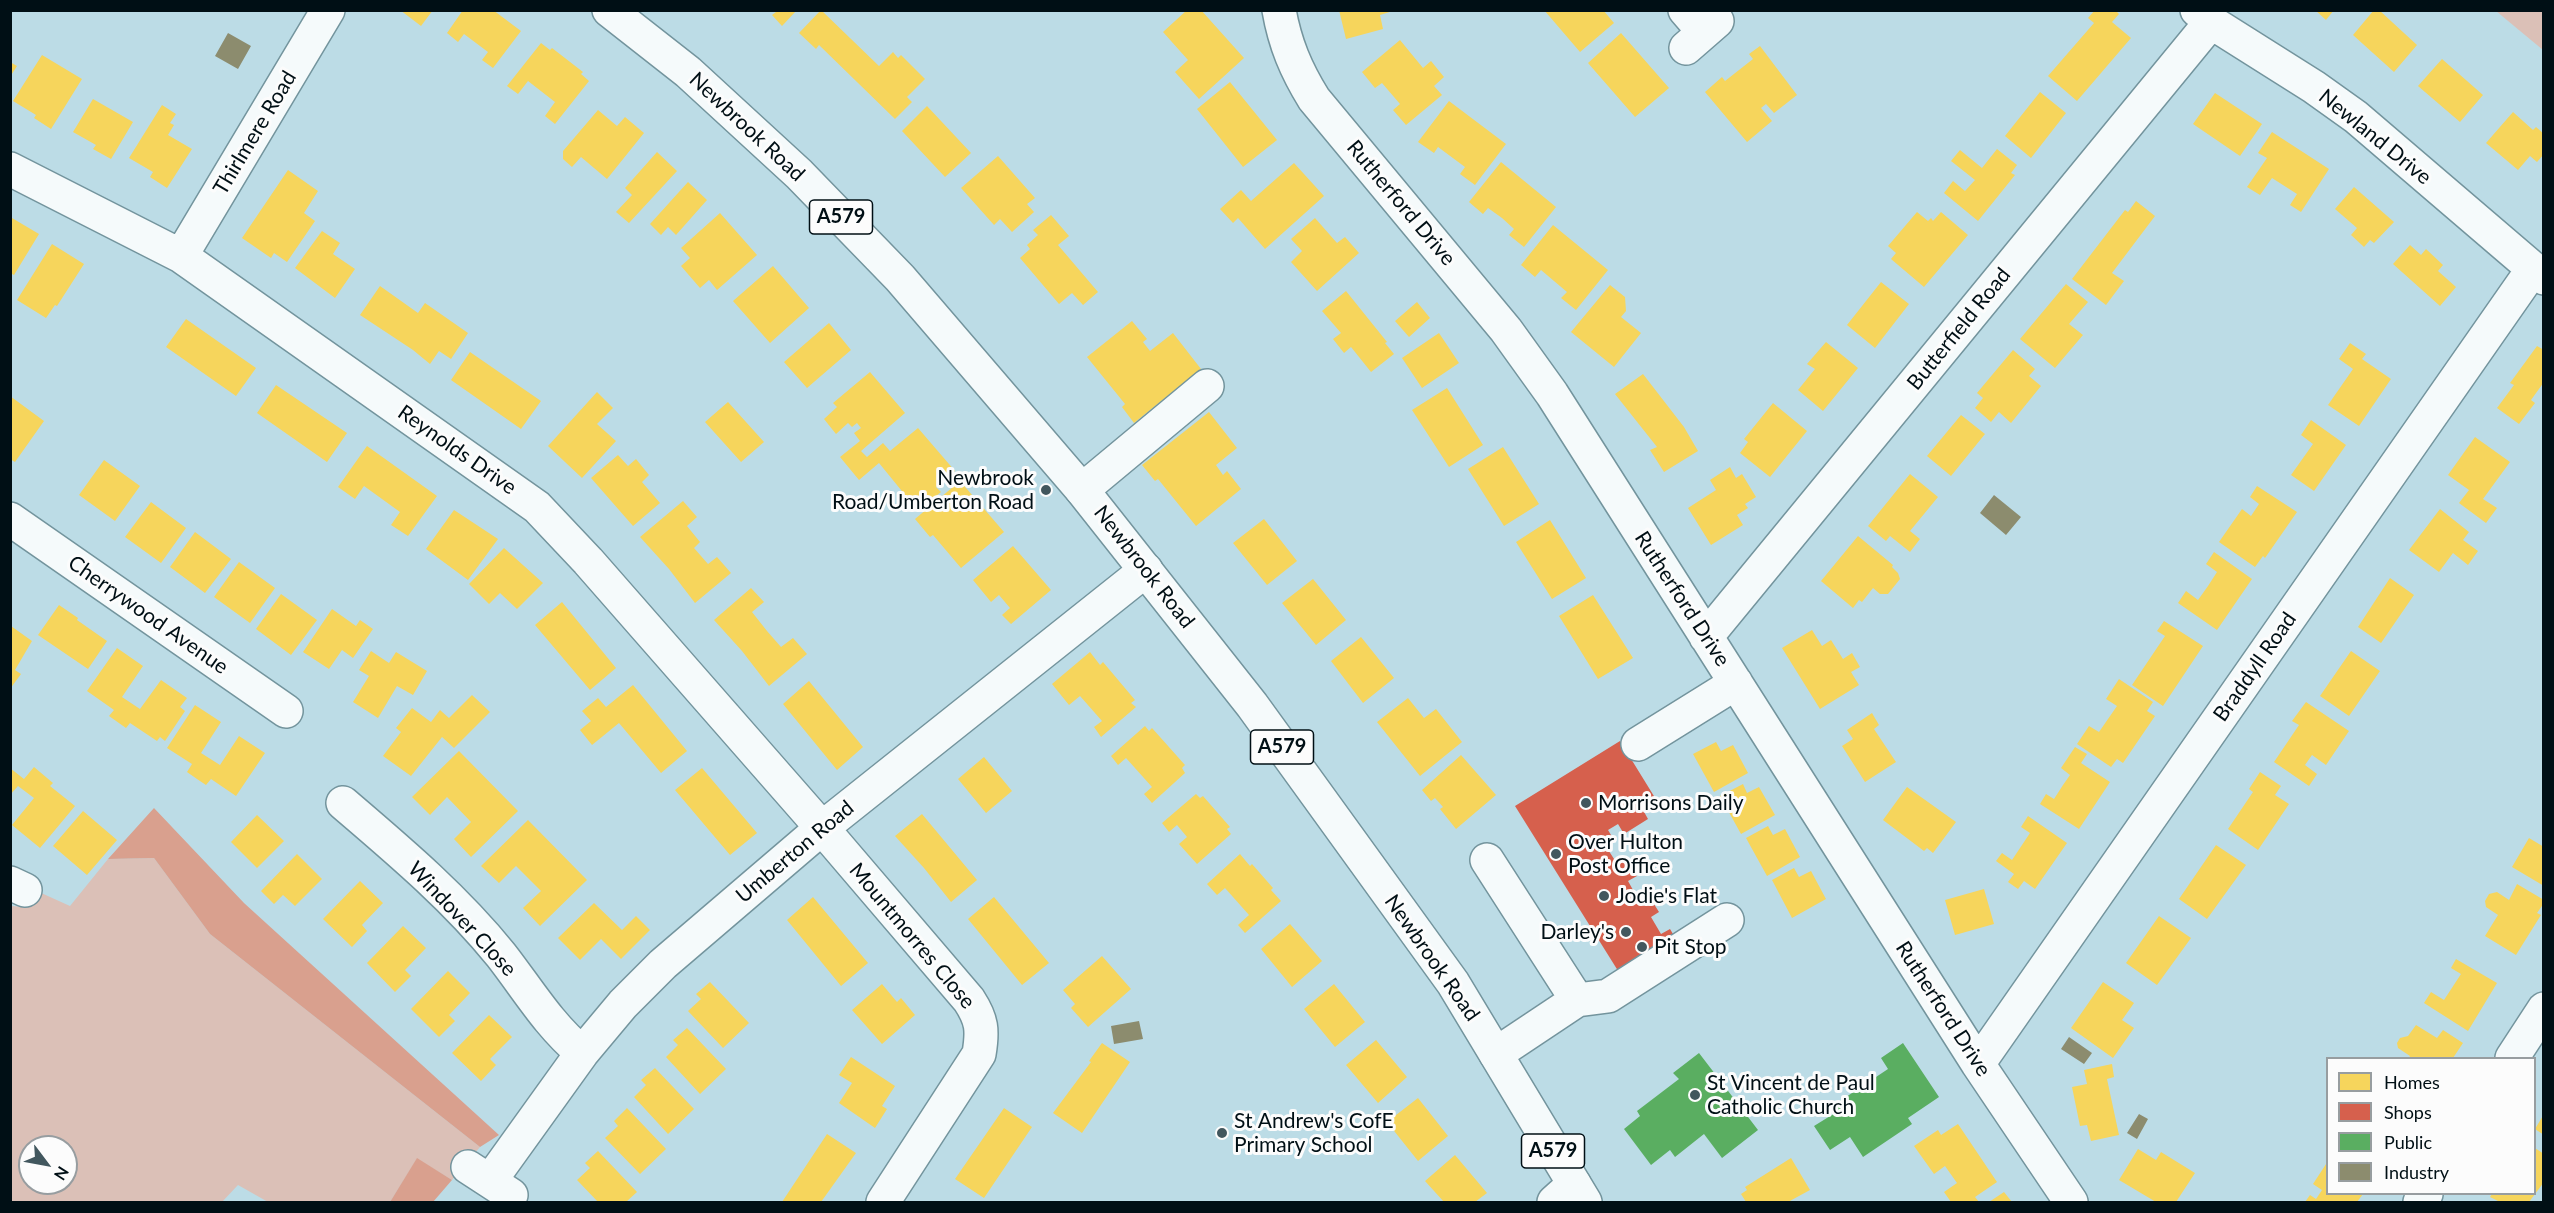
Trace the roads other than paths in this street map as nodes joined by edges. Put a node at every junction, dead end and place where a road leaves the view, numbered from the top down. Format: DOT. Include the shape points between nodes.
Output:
graph roads {
  1 [pos="328,10"];
  2 [pos="609,10"];
  3 [pos="1280,10"];
  4 [pos="2204,16"];
  5 [pos="10,169"];
  6 [pos="181,256"];
  7 [pos="2538,273"];
  8 [pos="1207,386"];
  9 [pos="1082,490"];
  10 [pos="10,519"];
  11 [pos="1146,570"];
  12 [pos="1706,636"];
  13 [pos="1736,683"];
  14 [pos="286,711"];
  15 [pos="1638,744"];
  16 [pos="348,820"];
  17 [pos="822,828"];
  18 [pos="1487,860"];
  19 [pos="1727,920"];
  20 [pos="1577,1000"];
  21 [pos="2544,1009"];
  22 [pos="582,1053"];
  23 [pos="1496,1054"];
  24 [pos="2513,1057"];
  25 [pos="1978,1064"];
  26 [pos="489,1181"];
  27 [pos="1571,1196"];
  28 [pos="883,1203"];
  29 [pos="2071,1203"];
  1 -- 6 [label="main road, Thirlmere Road"];
  2 -- 9 [label="main road, Newbrook Road / A579" via="688,72 799,174 900,278"];
  3 -- 12 [label="main road, Rutherford Drive" via="1295,69 1314,99 1506,330 1552,394"];
  4 -- 7 [label="main road, Newland Drive" via="2356,117"];
  4 -- 12 [label="main road, Butterfield Road"];
  5 -- 6 [label="main road, Reynolds Drive"];
  6 -- 17 [label="main road, Reynolds Drive" via="537,507"];
  7 -- 25 [label="main road, Braddyll Road"];
  8 -- 9 [label="main road"];
  9 -- 11 [label="main road, Newbrook Road / A579"];
  10 -- 14 [label="main road, Cherrywood Avenue"];
  11 -- 17 [label="main road, Umberton Road"];
  11 -- 23 [label="main road, Newbrook Road / A579" via="1252,705 1453,983"];
  12 -- 13 [label="main road, Rutherford Drive"];
  13 -- 15 [label="main road"];
  13 -- 25 [label="main road, Rutherford Drive"];
  16 -- 22 [label="main road, Windover Close" via="456,905 501,955 559,1034"];
  17 -- 22 [label="main road, Umberton Road" via="663,964"];
  17 -- 28 [label="main road, Mountmorres Close" via="980,1017 982,1037 972,1069"];
  18 -- 20 [label="main road"];
  19 -- 20 [label="main road" via="1608,996"];
  20 -- 23 [label="main road"];
  21 -- 24 [label="main road"];
  22 -- 26 [label="main road, Umberton Road"];
  23 -- 27 [label="main road, Newbrook Road / A579"];
  25 -- 29 [label="main road, Rutherford Drive"];
}
